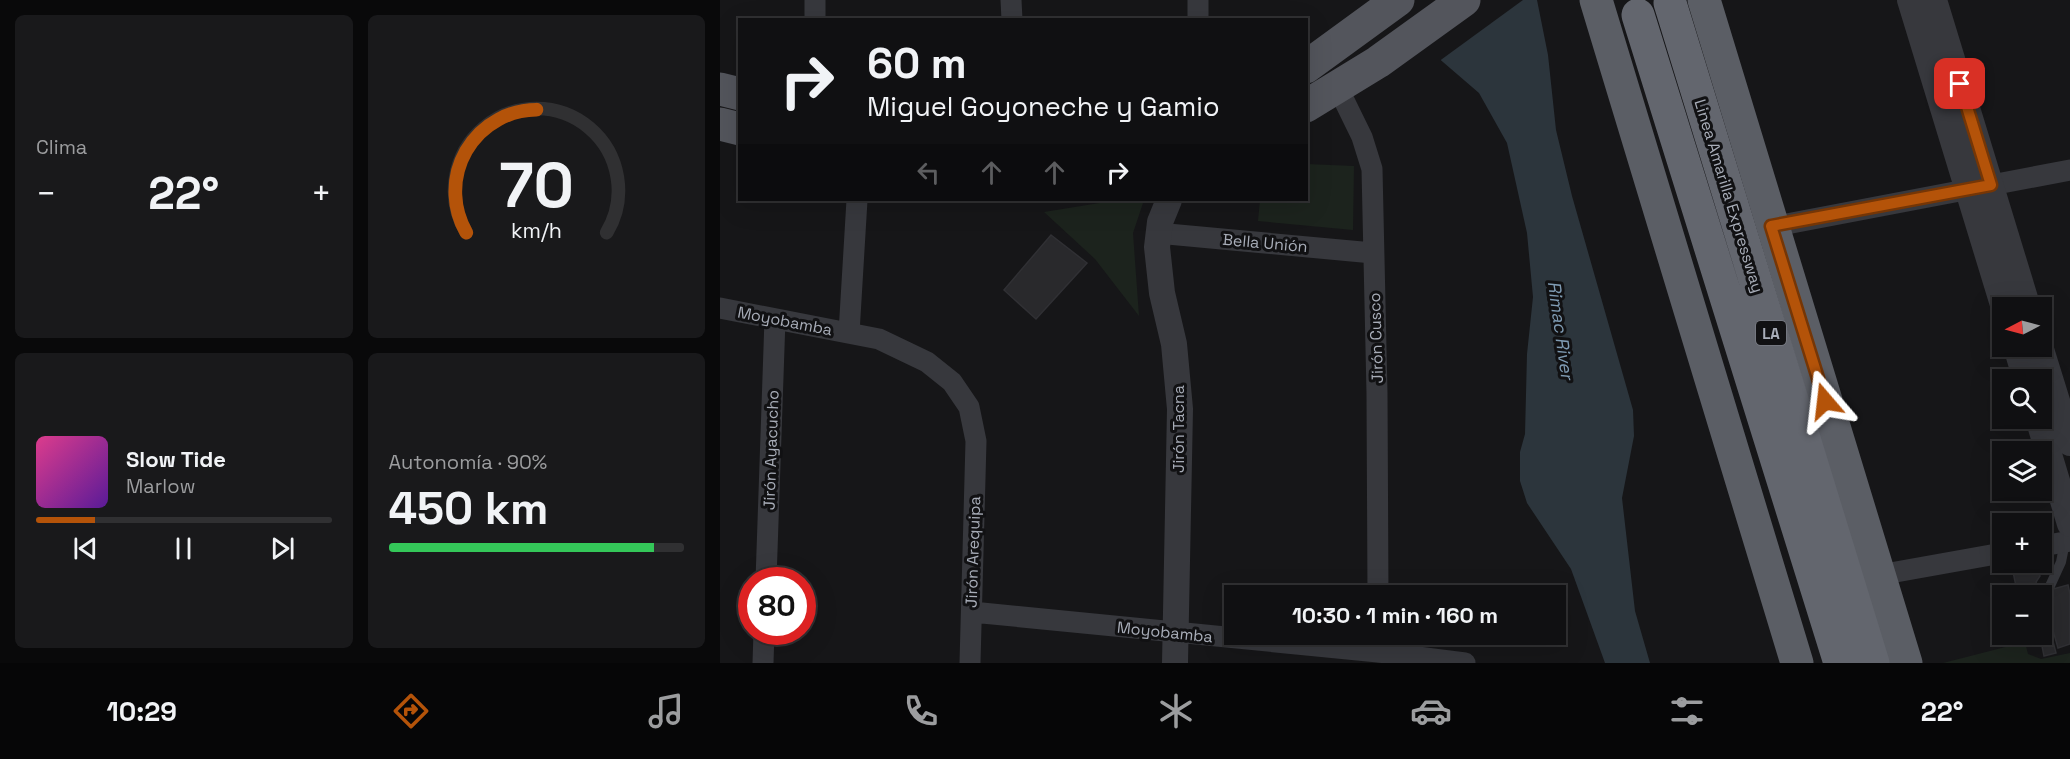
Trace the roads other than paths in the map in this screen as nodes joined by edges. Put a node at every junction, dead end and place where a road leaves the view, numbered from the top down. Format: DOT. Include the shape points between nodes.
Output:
graph roads {
  1 [pos="815,0"];
  2 [pos="1011,0"];
  3 [pos="1198,0"];
  4 [pos="1398,0"];
  5 [pos="1464,0"];
  6 [pos="1596,0"];
  7 [pos="1910,0"];
  8 [pos="1934,0"];
  9 [pos="1695,2"];
  10 [pos="1630,7"];
  11 [pos="815,18"];
  12 [pos="1012,18"];
  13 [pos="1198,18"];
  14 [pos="1605,32"];
  15 [pos="1308,66"];
  16 [pos="1338,88"];
  17 [pos="720,89"];
  18 [pos="738,94"];
  19 [pos="1308,105"];
  20 [pos="720,124"];
  21 [pos="738,128"];
  22 [pos="2070,170"];
  23 [pos="1979,188"];
  24 [pos="857,201"];
  25 [pos="1169,201"];
  26 [pos="1771,226"];
  27 [pos="1157,233"];
  28 [pos="1373,253"];
  29 [pos="2002,297"];
  30 [pos="2024,297"];
  31 [pos="720,308"];
  32 [pos="775,320"];
  33 [pos="849,333"];
  34 [pos="2043,357"];
  35 [pos="2041,429"];
  36 [pos="976,441"];
  37 [pos="2070,443"];
  38 [pos="2068,536"];
  39 [pos="2052,542"];
  40 [pos="1992,555"];
  41 [pos="766,567"];
  42 [pos="1878,575"];
  43 [pos="1377,585"];
  44 [pos="2050,585"];
  45 [pos="972,612"];
  46 [pos="1175,633"];
  47 [pos="764,645"];
  48 [pos="1378,650"];
  49 [pos="763,663"];
  50 [pos="970,663"];
  51 [pos="1175,663"];
  52 [pos="1465,663"];
  53 [pos="1797,663"];
  54 [pos="1840,663"];
  55 [pos="1873,663"];
  56 [pos="1906,663"];
  1 -- 11 [label="street"];
  2 -- 12 [label="street"];
  3 -- 13 [label="street"];
  4 -- 15 [label="main road"];
  5 -- 16 [label="main road"];
  6 -- 14 [label="highway"];
  7 -- 23 [label="street"];
  8 -- 23 [label="street"];
  9 -- 26 [label="highway"];
  9 -- 55 [label="highway, Linea Amarilla Expressway / LA"];
  10 -- 14 [label="highway" via="1610,16"];
  10 -- 54 [label="highway, Linea Amarilla Expressway / LA"];
  14 -- 53 [label="highway"];
  16 -- 19 [label="main road"];
  16 -- 28 [label="street, Jirón Cusco" via="1362,137 1372,169"];
  17 -- 18 [label="main road"];
  20 -- 21 [label="main road"];
  22 -- 23 [label="street"];
  23 -- 26 [label="street"];
  23 -- 29 [label="street"];
  23 -- 30 [label="street"];
  24 -- 33 [label="street"];
  25 -- 27 [label="street, Jirón Tacna"];
  26 -- 42 [label="highway"];
  27 -- 28 [label="street, Bella Unión"];
  27 -- 46 [label="street, Jirón Tacna" via="1180,409"];
  28 -- 43 [label="street, Jirón Cusco"];
  31 -- 32 [label="street, Moyobamba"];
  32 -- 33 [label="street, Moyobamba"];
  32 -- 41 [label="street, Jirón Ayacucho"];
  33 -- 36 [label="street, Moyobamba" via="879,339 918,357 952,382 969,407"];
  34 -- 37 [label="street"];
  35 -- 38 [label="street"];
  36 -- 45 [label="street, Jirón Arequipa"];
  38 -- 39 [label="street"];
  38 -- 44 [label="lane"];
  40 -- 42 [label="street"];
  42 -- 56 [label="highway"];
  45 -- 46 [label="street, Moyobamba"];
  45 -- 50 [label="street, Jirón Arequipa"];
  46 -- 48 [label="street, Moyobamba"];
  46 -- 51 [label="street, Jirón Tacna"];
  47 -- 49 [label="street"];
  48 -- 52 [label="street, Moyobamba"];
}
